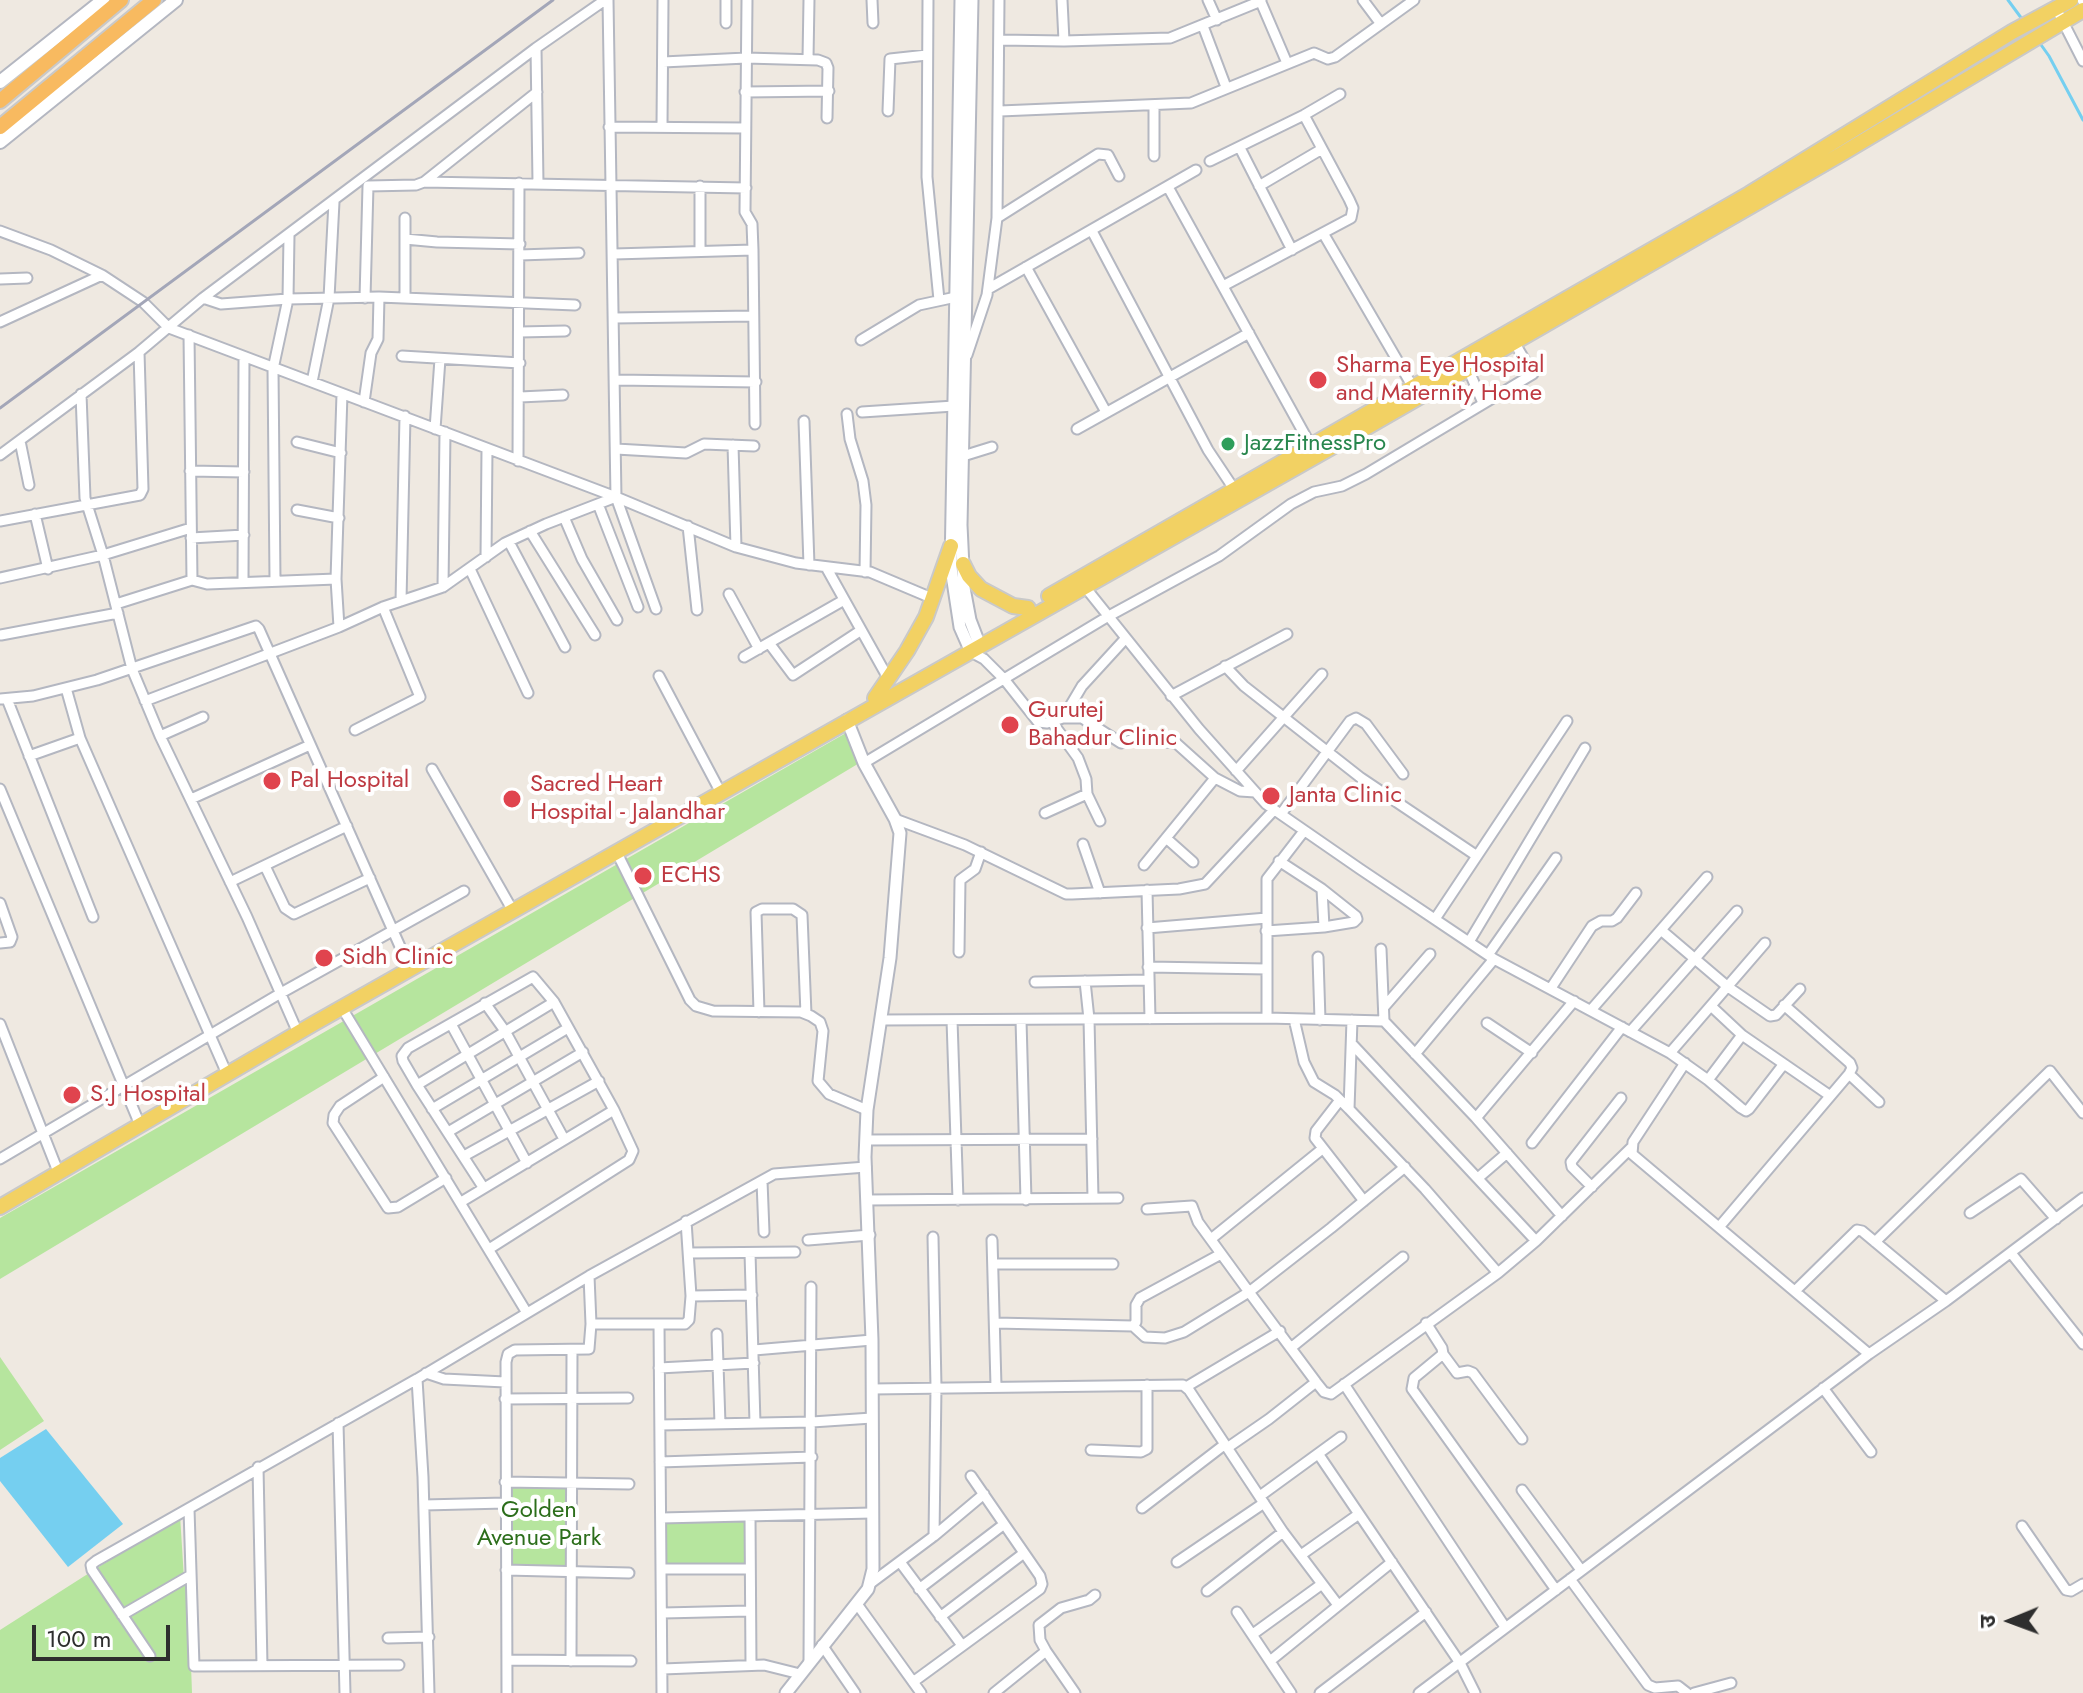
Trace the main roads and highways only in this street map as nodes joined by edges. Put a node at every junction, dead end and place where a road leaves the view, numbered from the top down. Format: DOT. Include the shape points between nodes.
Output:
graph roads {
  1 [pos="103,0"];
  2 [pos="121,0"];
  3 [pos="154,0"];
  4 [pos="176,0"];
  5 [pos="2071,0"];
  6 [pos="2083,10"];
  7 [pos="2060,15"];
  8 [pos="2021,36"];
  9 [pos="0,82"];
  10 [pos="0,101"];
  11 [pos="0,127"];
  12 [pos="0,142"];
  13 [pos="1416,392"];
  14 [pos="951,546"];
  15 [pos="963,564"];
  16 [pos="1028,608"];
  17 [pos="976,648"];
  18 [pos="875,698"];
  19 [pos="853,717"];
  20 [pos="0,1207"];
  1 -- 9 [label="main road"];
  2 -- 10 [label="highway"];
  3 -- 11 [label="highway"];
  4 -- 12 [label="main road"];
  5 -- 7 [label="main road"];
  6 -- 7 [label="main road"];
  7 -- 8 [label="main road"];
  8 -- 13 [label="main road"];
  8 -- 13 [label="main road" via="1843,153 1468,369"];
  13 -- 16 [label="main road"];
  13 -- 17 [label="main road"];
  14 -- 18 [label="main road" via="934,599"];
  15 -- 16 [label="main road" via="981,589"];
  16 -- 17 [label="main road"];
  17 -- 18 [label="main road"];
  17 -- 19 [label="main road"];
  18 -- 19 [label="main road"];
  19 -- 20 [label="main road"];
}
